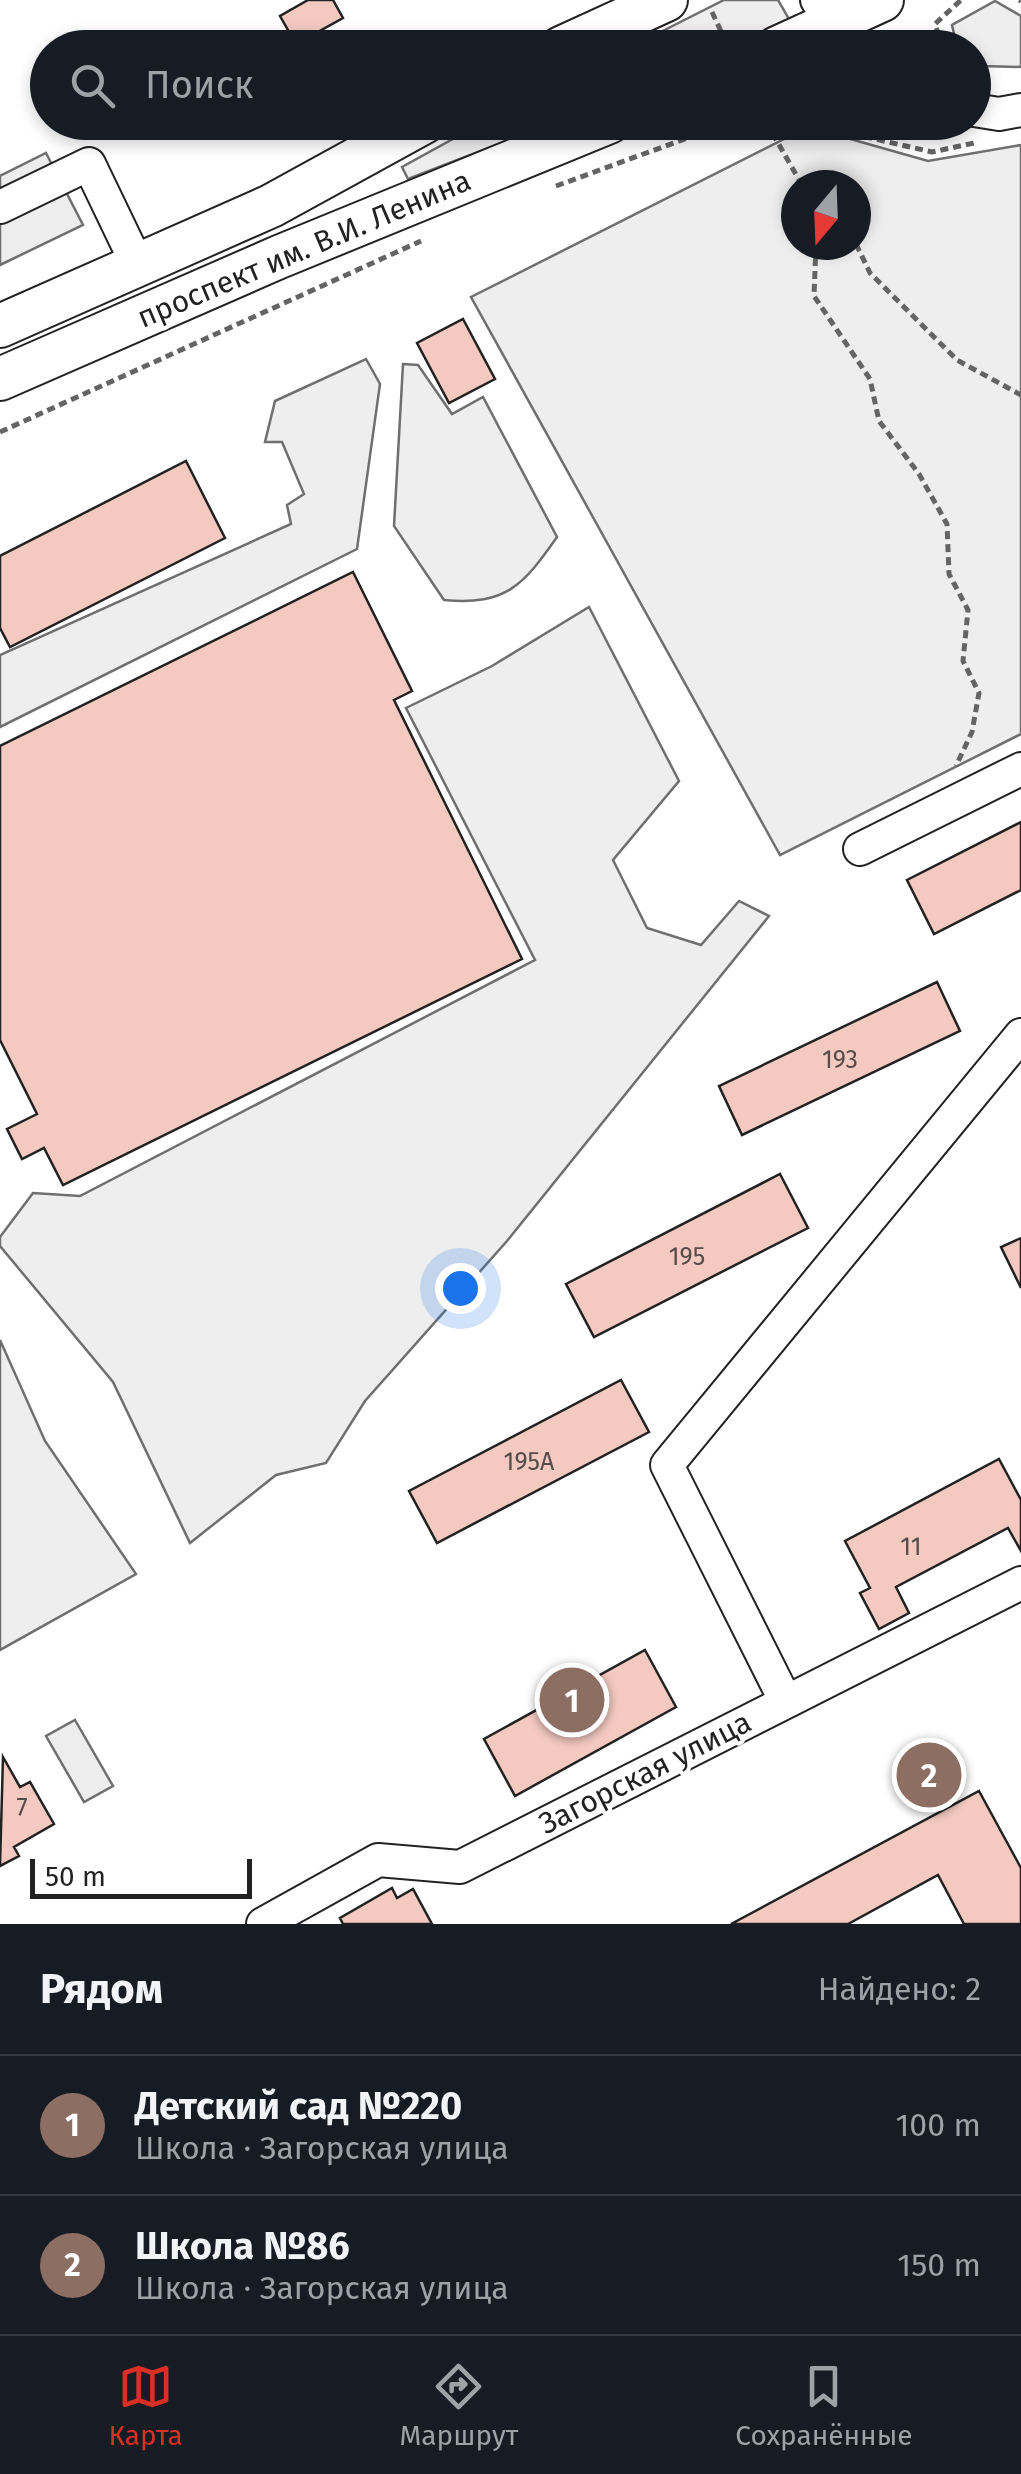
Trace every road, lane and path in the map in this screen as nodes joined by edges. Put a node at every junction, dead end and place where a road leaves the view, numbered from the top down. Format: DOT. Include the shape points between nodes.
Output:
graph roads {
  1 [pos="666,0"];
  2 [pos="882,0"];
  3 [pos="961,0"];
  4 [pos="712,12"];
  5 [pos="833,23"];
  6 [pos="603,30"];
  7 [pos="720,30"];
  8 [pos="938,30"];
  9 [pos="1021,110"];
  10 [pos="991,113"];
  11 [pos="391,140"];
  12 [pos="565,140"];
  13 [pos="675,140"];
  14 [pos="776,140"];
  15 [pos="880,140"];
  16 [pos="985,141"];
  17 [pos="793,170"];
  18 [pos="544,191"];
  19 [pos="0,207"];
  20 [pos="439,233"];
  21 [pos="815,260"];
  22 [pos="863,260"];
  23 [pos="138,266"];
  24 [pos="0,326"];
  25 [pos="0,379"];
  26 [pos="1021,395"];
  27 [pos="0,432"];
  28 [pos="1021,769"];
  29 [pos="951,777"];
  30 [pos="860,849"];
  31 [pos="1021,1035"];
  32 [pos="1021,1582"];
  33 [pos="786,1702"];
  34 [pos="263,1924"];
  1 -- 6 [label="main road"];
  2 -- 5 [label="main road"];
  3 -- 8 [label="path" via="936,24"];
  4 -- 7 [label="path"];
  9 -- 10 [label="street"];
  11 -- 23 [label="main road, проспект им. В.И. Ленина" via="271,206"];
  12 -- 25 [label="main road, проспект им. В.И. Ленина"];
  13 -- 18 [label="path"];
  14 -- 17 [label="path"];
  15 -- 16 [label="path" via="932,152"];
  19 -- 23 [label="street" via="89,164"];
  20 -- 27 [label="path"];
  21 -- 29 [label="path" via="814,296 870,379 879,421 946,524 949,574 968,610 963,661 979,693 972,732"];
  22 -- 26 [label="path" via="957,360"];
  23 -- 24 [label="main road, проспект им. В.И. Ленина"];
  28 -- 30 [label="street"];
  31 -- 33 [label="street" via="667,1465"];
  32 -- 33 [label="street, Загорская улица"];
  33 -- 34 [label="street, Загорская улица" via="460,1867 378,1860"];
}
